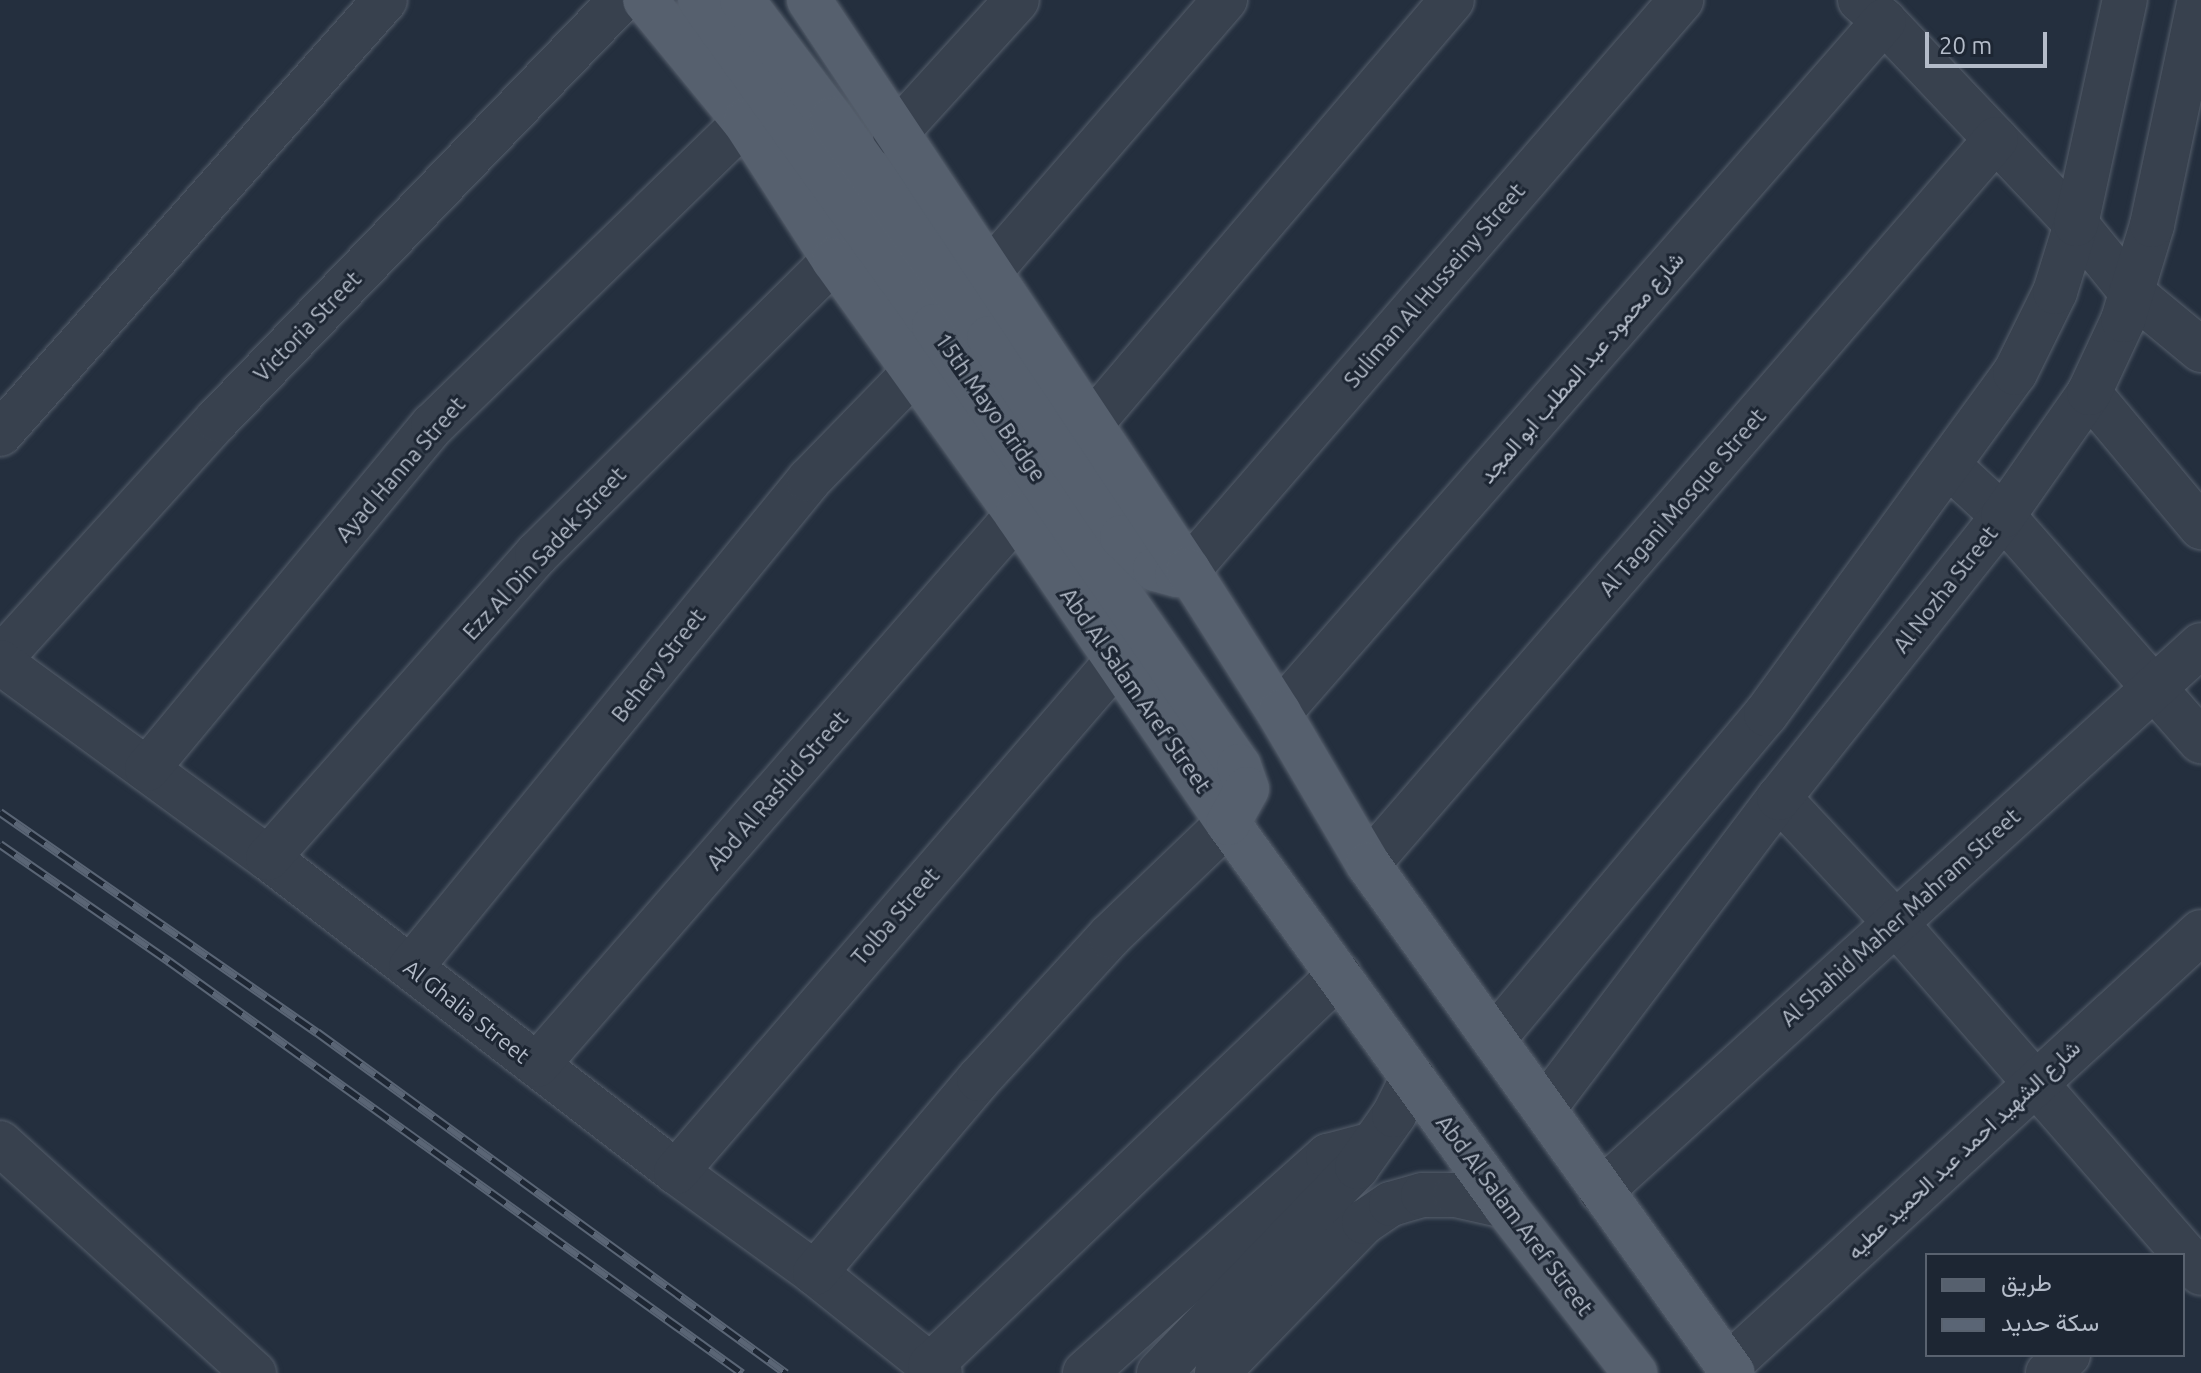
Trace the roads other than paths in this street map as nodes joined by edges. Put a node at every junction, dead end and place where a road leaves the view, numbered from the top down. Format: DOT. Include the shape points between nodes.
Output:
graph roads {
  1 [pos="385,0"];
  2 [pos="621,0"];
  3 [pos="645,0"];
  4 [pos="700,0"];
  5 [pos="742,0"];
  6 [pos="809,0"];
  7 [pos="1017,0"];
  8 [pos="1225,0"];
  9 [pos="1452,0"];
  10 [pos="1681,0"];
  11 [pos="2125,0"];
  12 [pos="2200,0"];
  13 [pos="1872,11"];
  14 [pos="745,122"];
  15 [pos="895,134"];
  16 [pos="1996,139"];
  17 [pos="2076,224"];
  18 [pos="834,260"];
  19 [pos="990,271"];
  20 [pos="2131,292"];
  21 [pos="2201,350"];
  22 [pos="915,371"];
  23 [pos="2089,393"];
  24 [pos="1090,425"];
  25 [pos="0,434"];
  26 [pos="1948,465"];
  27 [pos="1049,493"];
  28 [pos="2003,516"];
  29 [pos="2201,527"];
  30 [pos="1188,570"];
  31 [pos="2201,645"];
  32 [pos="0,660"];
  33 [pos="1116,662"];
  34 [pos="2154,688"];
  35 [pos="1279,713"];
  36 [pos="2201,741"];
  37 [pos="147,769"];
  38 [pos="1779,798"];
  39 [pos="1228,823"];
  40 [pos="268,858"];
  41 [pos="1368,864"];
  42 [pos="1894,921"];
  43 [pos="2201,932"];
  44 [pos="411,967"];
  45 [pos="1339,975"];
  46 [pos="1494,1038"];
  47 [pos="537,1065"];
  48 [pos="1413,1077"];
  49 [pos="2035,1081"];
  50 [pos="1545,1107"];
  51 [pos="0,1143"];
  52 [pos="1375,1145"];
  53 [pos="676,1172"];
  54 [pos="1601,1191"];
  55 [pos="1505,1206"];
  56 [pos="2190,1252"];
  57 [pos="815,1273"];
  58 [pos="2066,1357"];
  59 [pos="935,1369"];
  60 [pos="1730,1370"];
  61 [pos="254,1373"];
  62 [pos="1085,1373"];
  63 [pos="1159,1373"];
  64 [pos="1217,1373"];
  65 [pos="1635,1373"];
  66 [pos="2048,1373"];
  1 -- 25 [label="street"];
  2 -- 32 [label="street, Victoria Street" via="217,420"];
  3 -- 14 [label="main road, Abd Al Salam Aref Street"];
  4 -- 27 [label="main road, 15th Mayo Bridge"];
  5 -- 27 [label="main road, 15th Mayo Bridge" via="832,119"];
  6 -- 15 [label="main road"];
  7 -- 15 [label="street"];
  8 -- 19 [label="street"];
  9 -- 24 [label="street"];
  10 -- 30 [label="street, Suliman Al Husseiny Street"];
  11 -- 17 [label="street"];
  12 -- 20 [label="street, Al Nozha Street" via="2152,225"];
  13 -- 16 [label="street"];
  13 -- 35 [label="street, شارع محمود عبد المطلب ابو المجد"];
  14 -- 18 [label="main road, Abd Al Salam Aref Street"];
  14 -- 37 [label="street, Ayad Hanna Street" via="433,425"];
  15 -- 19 [label="main road"];
  16 -- 17 [label="street"];
  16 -- 41 [label="street, Al Tagani Mosque Street"];
  17 -- 20 [label="street"];
  17 -- 26 [label="street" via="2055,292 2015,373"];
  18 -- 22 [label="main road, Abd Al Salam Aref Street"];
  18 -- 40 [label="street, Ezz Al Din Sadek Street" via="537,554"];
  19 -- 24 [label="main road"];
  20 -- 21 [label="street"];
  20 -- 23 [label="street, Al Nozha Street"];
  22 -- 27 [label="main road, Abd Al Salam Aref Street"];
  22 -- 44 [label="street, Behery Street" via="799,492"];
  23 -- 28 [label="street, Al Nozha Street"];
  23 -- 29 [label="street"];
  24 -- 30 [label="main road"];
  26 -- 28 [label="street"];
  26 -- 46 [label="street" via="1766,714"];
  27 -- 30 [label="main road, 15th Mayo Bridge" via="1122,537 1143,561 1167,574"];
  27 -- 33 [label="main road, Abd Al Salam Aref Street"];
  27 -- 39 [label="main road, 15th Mayo Bridge" via="1239,766 1247,789"];
  27 -- 47 [label="street, Abd Al Rashid Street"];
  28 -- 34 [label="street"];
  28 -- 38 [label="street, Al Nozha Street"];
  30 -- 35 [label="main road"];
  31 -- 34 [label="street, Al Shahid Maher Mahram Street"];
  32 -- 37 [label="street, Al Ghalia Street"];
  33 -- 39 [label="main road, Abd Al Salam Aref Street"];
  33 -- 53 [label="street, Tolba Street"];
  34 -- 36 [label="street"];
  34 -- 42 [label="street, Al Shahid Maher Mahram Street"];
  35 -- 41 [label="main road"];
  37 -- 40 [label="street, Al Ghalia Street"];
  38 -- 42 [label="street"];
  38 -- 50 [label="street, Al Nozha Street"];
  39 -- 45 [label="main road, Abd Al Salam Aref Street"];
  39 -- 57 [label="street" via="1110,936 989,1068"];
  40 -- 44 [label="street, Al Ghalia Street"];
  41 -- 46 [label="main road"];
  42 -- 49 [label="street"];
  42 -- 54 [label="street, Al Shahid Maher Mahram Street"];
  43 -- 49 [label="street, شارع الشهيد احمد عبد الحميد عطيه"];
  44 -- 47 [label="street, Al Ghalia Street"];
  45 -- 48 [label="main road, Abd Al Salam Aref Street"];
  45 -- 59 [label="street"];
  46 -- 50 [label="main road"];
  47 -- 53 [label="street, Al Ghalia Street"];
  48 -- 52 [label="street"];
  48 -- 55 [label="main road, Abd Al Salam Aref Street"];
  49 -- 56 [label="street"];
  49 -- 60 [label="street, شارع الشهيد احمد عبد الحميد عطيه"];
  50 -- 54 [label="main road"];
  51 -- 61 [label="street"];
  52 -- 62 [label="street" via="1328,1156"];
  52 -- 63 [label="street"];
  53 -- 57 [label="street, Al Ghalia Street"];
  54 -- 60 [label="main road"];
  55 -- 64 [label="street" via="1456,1195 1423,1195 1391,1204 1364,1222"];
  55 -- 65 [label="main road, Abd Al Salam Aref Street"];
  57 -- 59 [label="street, Al Ghalia Street"];
  58 -- 66 [label="street"];
}
